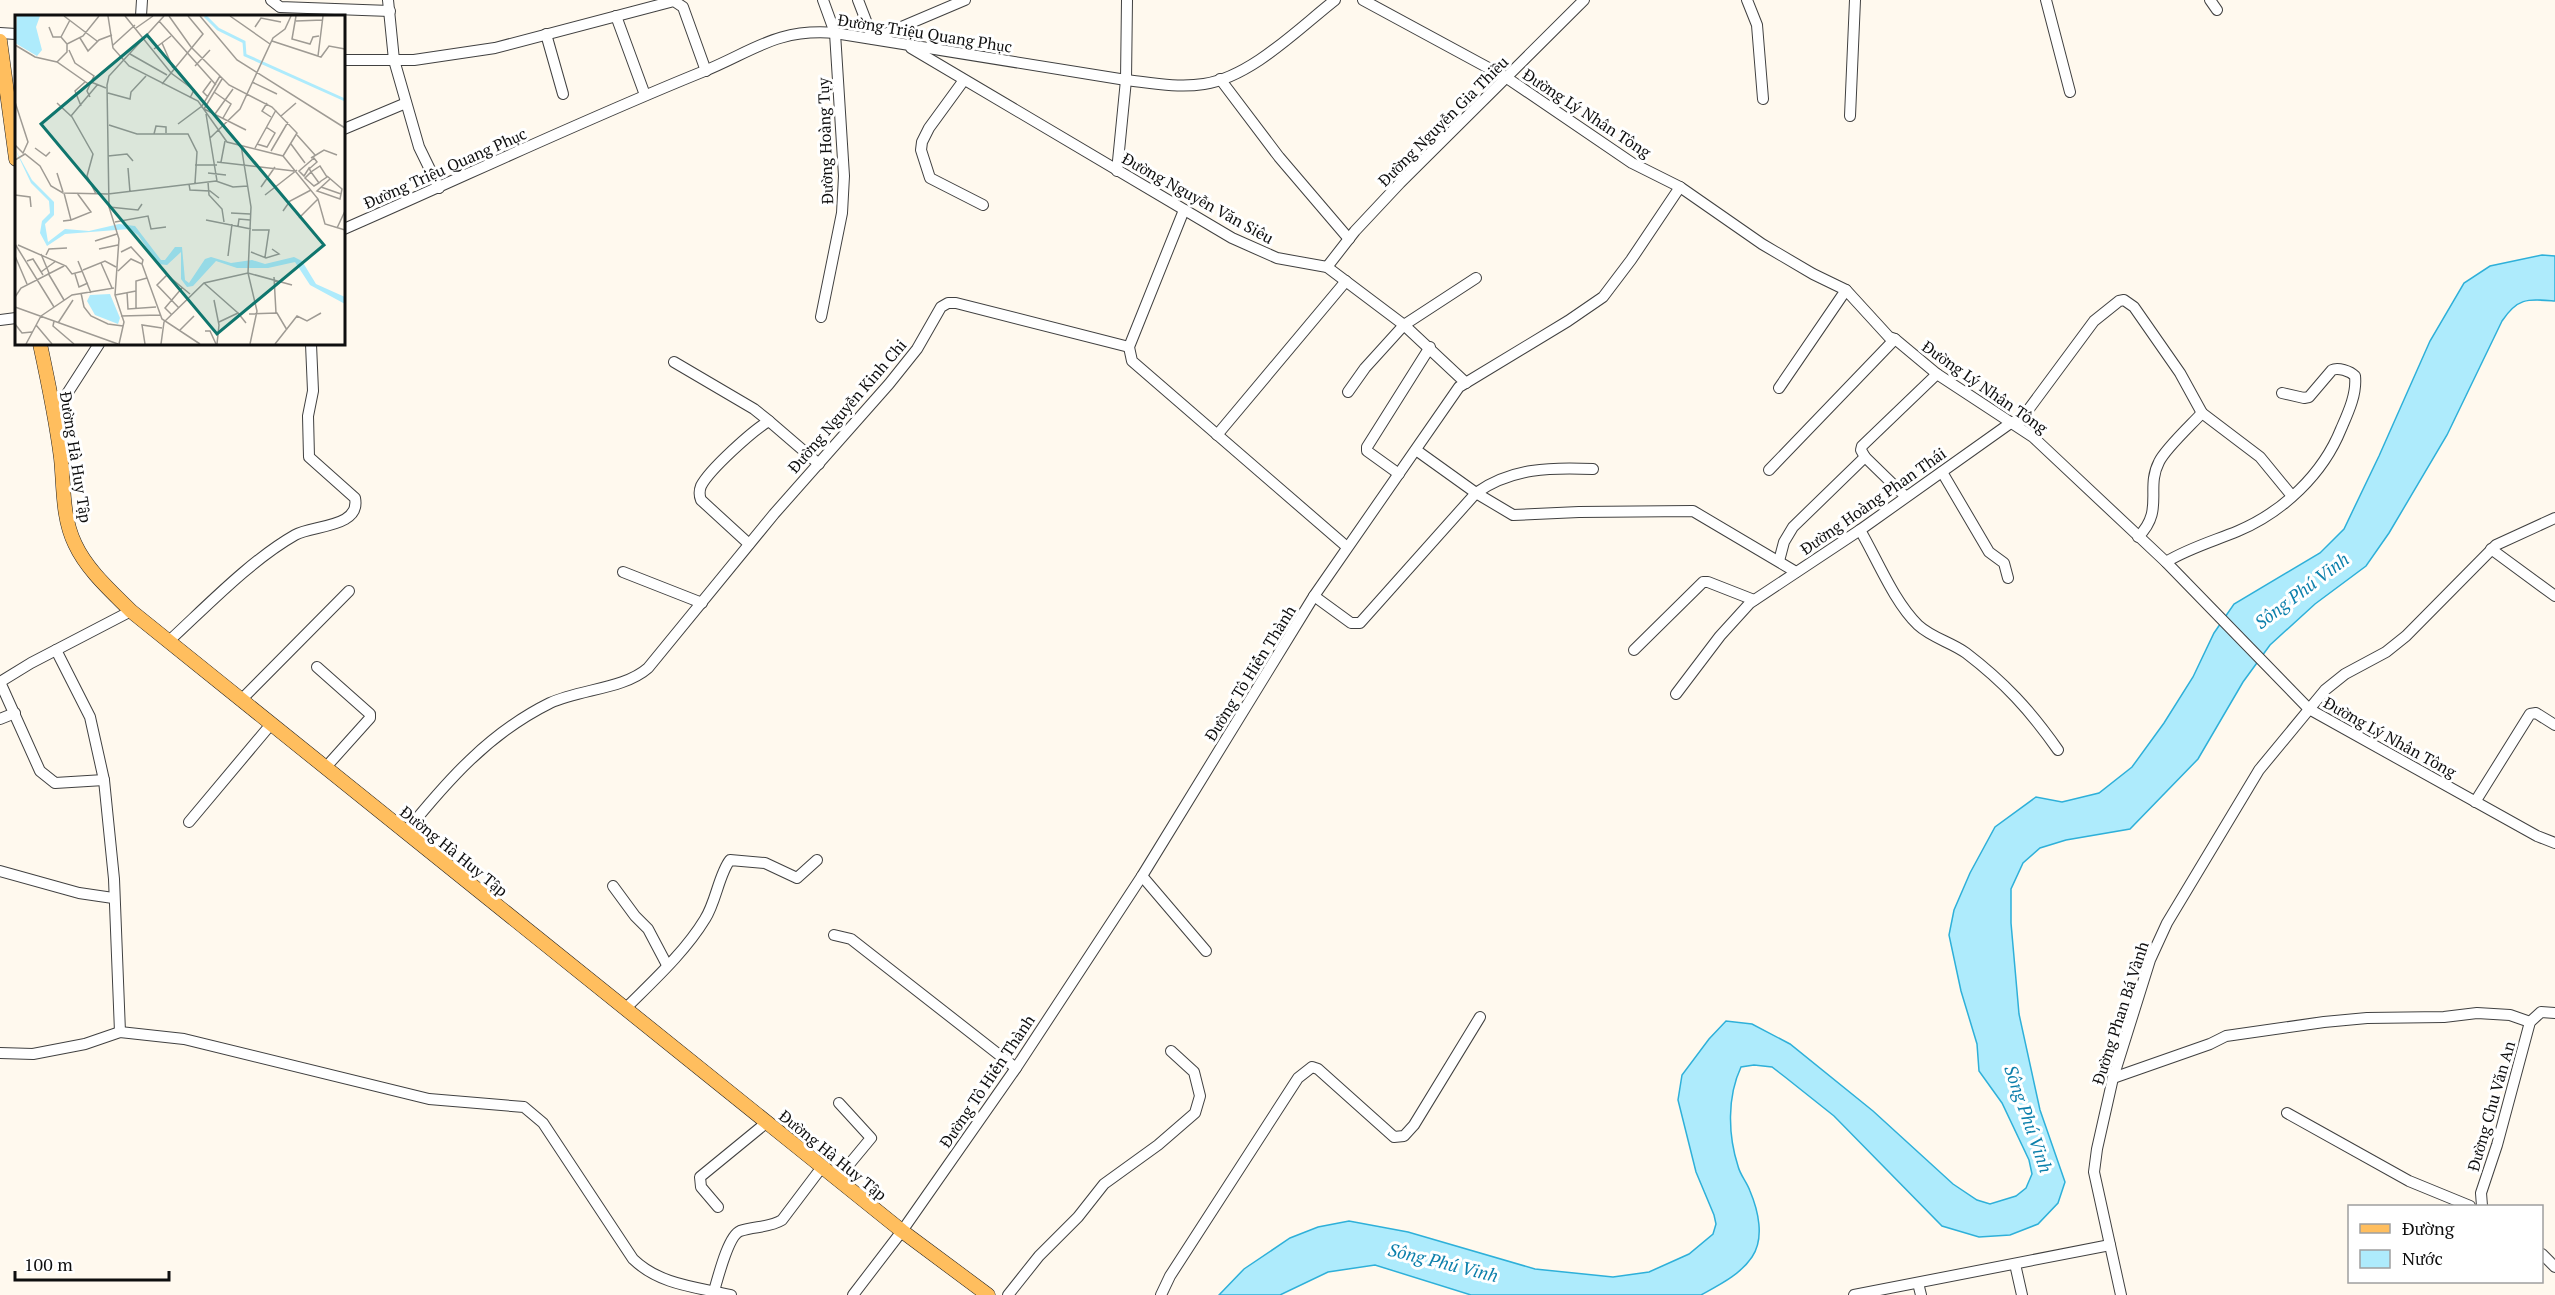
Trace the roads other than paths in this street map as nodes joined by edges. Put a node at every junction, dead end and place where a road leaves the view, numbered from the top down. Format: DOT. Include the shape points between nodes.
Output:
graph roads {
  1 [pos="142,0"];
  2 [pos="271,0"];
  3 [pos="823,0"];
  4 [pos="858,0"];
  5 [pos="965,0"];
  6 [pos="1127,0"];
  7 [pos="1335,0"];
  8 [pos="1363,0"];
  9 [pos="1584,0"];
  10 [pos="1747,0"];
  11 [pos="1855,0"];
  12 [pos="2046,0"];
  13 [pos="2210,0"];
  14 [pos="389,6"];
  15 [pos="2217,10"];
  16 [pos="141,15"];
  17 [pos="616,16"];
  18 [pos="0,33"];
  19 [pos="835,33"];
  20 [pos="15,34"];
  21 [pos="546,34"];
  22 [pos="873,39"];
  23 [pos="0,41"];
  24 [pos="906,45"];
  25 [pos="345,60"];
  26 [pos="394,60"];
  27 [pos="706,71"];
  28 [pos="1507,78"];
  29 [pos="964,80"];
  30 [pos="1126,80"];
  31 [pos="1220,80"];
  32 [pos="2070,92"];
  33 [pos="563,94"];
  34 [pos="645,95"];
  35 [pos="1763,99"];
  36 [pos="406,104"];
  37 [pos="1850,116"];
  38 [pos="345,129"];
  39 [pos="15,152"];
  40 [pos="1117,171"];
  41 [pos="1680,187"];
  42 [pos="438,188"];
  43 [pos="983,205"];
  44 [pos="1184,210"];
  45 [pos="345,229"];
  46 [pos="1349,239"];
  47 [pos="1327,267"];
  48 [pos="1476,278"];
  49 [pos="1346,280"];
  50 [pos="1846,290"];
  51 [pos="821,317"];
  52 [pos="15,318"];
  53 [pos="0,320"];
  54 [pos="1404,324"];
  55 [pos="1894,339"];
  56 [pos="40,345"];
  57 [pos="98,345"];
  58 [pos="311,345"];
  59 [pos="1129,347"];
  60 [pos="1430,347"];
  61 [pos="674,362"];
  62 [pos="1937,374"];
  63 [pos="1466,383"];
  64 [pos="1779,388"];
  65 [pos="1348,392"];
  66 [pos="2282,393"];
  67 [pos="2202,413"];
  68 [pos="54,414"];
  69 [pos="769,421"];
  70 [pos="2015,423"];
  71 [pos="1217,435"];
  72 [pos="1416,450"];
  73 [pos="1865,457"];
  74 [pos="819,465"];
  75 [pos="1593,469"];
  76 [pos="1769,470"];
  77 [pos="1942,472"];
  78 [pos="1399,474"];
  79 [pos="1476,493"];
  80 [pos="1905,496"];
  81 [pos="2292,496"];
  82 [pos="2555,518"];
  83 [pos="1860,530"];
  84 [pos="2138,537"];
  85 [pos="749,544"];
  86 [pos="1347,548"];
  87 [pos="2491,549"];
  88 [pos="1779,561"];
  89 [pos="2166,562"];
  90 [pos="623,572"];
  91 [pos="1796,572"];
  92 [pos="2008,578"];
  93 [pos="349,591"];
  94 [pos="1314,596"];
  95 [pos="2555,596"];
  96 [pos="1754,600"];
  97 [pos="702,603"];
  98 [pos="131,611"];
  99 [pos="169,641"];
  100 [pos="56,650"];
  101 [pos="1635,650"];
  102 [pos="317,667"];
  103 [pos="0,682"];
  104 [pos="1676,694"];
  105 [pos="242,699"];
  106 [pos="2309,709"];
  107 [pos="15,713"];
  108 [pos="0,719"];
  109 [pos="272,723"];
  110 [pos="2555,725"];
  111 [pos="2058,750"];
  112 [pos="326,767"];
  113 [pos="104,780"];
  114 [pos="2475,802"];
  115 [pos="189,822"];
  116 [pos="405,833"];
  117 [pos="2555,843"];
  118 [pos="817,860"];
  119 [pos="0,872"];
  120 [pos="1142,876"];
  121 [pos="614,886"];
  122 [pos="113,898"];
  123 [pos="834,935"];
  124 [pos="1206,951"];
  125 [pos="667,965"];
  126 [pos="625,1008"];
  127 [pos="2555,1013"];
  128 [pos="1480,1017"];
  129 [pos="2533,1019"];
  130 [pos="120,1032"];
  131 [pos="1171,1051"];
  132 [pos="0,1053"];
  133 [pos="1016,1068"];
  134 [pos="2112,1078"];
  135 [pos="839,1103"];
  136 [pos="2287,1113"];
  137 [pos="766,1123"];
  138 [pos="822,1167"];
  139 [pos="837,1179"];
  140 [pos="2468,1205"];
  141 [pos="2482,1205"];
  142 [pos="718,1207"];
  143 [pos="902,1231"];
  144 [pos="2110,1245"];
  145 [pos="2543,1256"];
  146 [pos="2015,1263"];
  147 [pos="2555,1267"];
  148 [pos="1918,1282"];
  149 [pos="714,1291"];
  150 [pos="731,1295"];
  151 [pos="853,1295"];
  152 [pos="988,1295"];
  153 [pos="1008,1295"];
  154 [pos="1161,1295"];
  155 [pos="1854,1295"];
  156 [pos="1921,1295"];
  157 [pos="2022,1295"];
  158 [pos="2121,1295"];
  1 -- 16 [label="street"];
  2 -- 14 [label="street" via="280,7"];
  3 -- 19 [label="street, Đường Hoàng Tụy"];
  4 -- 22 [label="street"];
  5 -- 22 [label="street"];
  6 -- 30 [label="street"];
  7 -- 31 [label="street, Đường Triệu Quang Phục" via="1239,74"];
  8 -- 28 [label="street, Đường Lý Nhân Tông"];
  9 -- 28 [label="street, Đường Nguyễn Gia Thiều"];
  10 -- 35 [label="street" via="1757,25"];
  11 -- 37 [label="street"];
  12 -- 32 [label="street"];
  13 -- 15 [label="street"];
  14 -- 26 [label="street"];
  17 -- 21 [label="street"];
  17 -- 27 [label="street" via="679,3"];
  17 -- 34 [label="street"];
  18 -- 20 [label="street"];
  19 -- 22 [label="street, Đường Triệu Quang Phục"];
  19 -- 27 [label="street, Đường Triệu Quang Phục" via="775,38"];
  19 -- 51 [label="street, Đường Hoàng Tụy" via="843,195"];
  21 -- 26 [label="street" via="456,55"];
  21 -- 33 [label="street"];
  22 -- 24 [label="street, Đường Triệu Quang Phục"];
  23 -- 39 [label="main road"];
  24 -- 29 [label="street, Đường Nguyễn Văn Siêu"];
  24 -- 30 [label="street, Đường Triệu Quang Phục"];
  25 -- 26 [label="street"];
  26 -- 36 [label="street"];
  27 -- 34 [label="street, Đường Triệu Quang Phục"];
  28 -- 41 [label="street, Đường Lý Nhân Tông" via="1632,164"];
  28 -- 46 [label="street, Đường Nguyễn Gia Thiều"];
  29 -- 40 [label="street, Đường Nguyễn Văn Siêu"];
  29 -- 43 [label="street" via="929,128 921,150 930,178"];
  30 -- 31 [label="street, Đường Triệu Quang Phục" via="1170,86"];
  30 -- 40 [label="street"];
  31 -- 46 [label="street"];
  34 -- 42 [label="street, Đường Triệu Quang Phục"];
  36 -- 38 [label="street"];
  36 -- 42 [label="street" via="419,147"];
  40 -- 44 [label="street, Đường Nguyễn Văn Siêu"];
  41 -- 50 [label="street, Đường Lý Nhân Tông" via="1762,244"];
  41 -- 63 [label="street, Đường Tô Hiến Thành" via="1603,297"];
  42 -- 45 [label="street, Đường Triệu Quang Phục"];
  44 -- 47 [label="street, Đường Nguyễn Văn Siêu" via="1277,258"];
  44 -- 59 [label="street"];
  46 -- 47 [label="street, Đường Nguyễn Gia Thiều"];
  47 -- 49 [label="street, Đường Nguyễn Văn Siêu"];
  48 -- 54 [label="street"];
  49 -- 54 [label="street, Đường Nguyễn Văn Siêu"];
  49 -- 71 [label="street"];
  50 -- 55 [label="street, Đường Lý Nhân Tông"];
  50 -- 64 [label="street"];
  52 -- 53 [label="street"];
  54 -- 60 [label="street, Đường Nguyễn Văn Siêu"];
  54 -- 65 [label="street"];
  55 -- 62 [label="street, Đường Lý Nhân Tông"];
  55 -- 76 [label="street"];
  56 -- 68 [label="main road, Đường Hà Huy Tập"];
  57 -- 68 [label="street"];
  58 -- 99 [label="street" via="314,391 308,416 309,457 355,498 354,512 335,523 292,537 266,555"];
  59 -- 71 [label="street" via="1132,361"];
  59 -- 74 [label="street, Đường Nguyễn Kinh Chi" via="948,303 941,307 903,367"];
  60 -- 63 [label="street, Đường Nguyễn Văn Siêu"];
  60 -- 78 [label="street" via="1367,447 1367,451"];
  61 -- 69 [label="street"];
  62 -- 70 [label="street, Đường Lý Nhân Tông"];
  62 -- 73 [label="street" via="1865,441 1861,450"];
  63 -- 72 [label="street, Đường Tô Hiến Thành"];
  66 -- 81 [label="street" via="2309,397 2336,368 2355,376 2352,400 2337,441 2320,468"];
  67 -- 70 [label="street, Đường Hoàng Phan Thái" via="2174,364 2134,307 2124,300 2094,321"];
  67 -- 81 [label="street" via="2260,457"];
  67 -- 84 [label="street" via="2159,461 2152,518"];
  68 -- 98 [label="main road, Đường Hà Huy Tập" via="66,522 90,567"];
  69 -- 74 [label="street"];
  69 -- 85 [label="street" via="726,458 700,490 700,500"];
  70 -- 77 [label="street, Đường Hoàng Phan Thái"];
  70 -- 84 [label="street, Đường Lý Nhân Tông" via="2082,481"];
  71 -- 86 [label="street"];
  72 -- 78 [label="street, Đường Tô Hiến Thành"];
  72 -- 79 [label="street, Đường Hoàng Phan Thái"];
  73 -- 80 [label="street"];
  73 -- 88 [label="street" via="1793,527"];
  74 -- 85 [label="street, Đường Nguyễn Kinh Chi"];
  75 -- 79 [label="street" via="1540,468 1505,477"];
  77 -- 80 [label="street, Đường Hoàng Phan Thái"];
  77 -- 92 [label="street" via="1983,544 2004,563"];
  78 -- 86 [label="street, Đường Tô Hiến Thành"];
  79 -- 88 [label="street, Đường Hoàng Phan Thái" via="1520,516 1694,511"];
  79 -- 94 [label="street" via="1360,623 1351,623"];
  80 -- 83 [label="street, Đường Hoàng Phan Thái"];
  81 -- 89 [label="street" via="2257,522"];
  82 -- 87 [label="street, Đường Phan Bá Vành"];
  83 -- 91 [label="street, Đường Hoàng Phan Thái"];
  83 -- 111 [label="street" via="1918,624 1966,653 2014,695"];
  84 -- 89 [label="street, Đường Lý Nhân Tông"];
  85 -- 97 [label="street, Đường Nguyễn Kinh Chi"];
  86 -- 94 [label="street, Đường Tô Hiến Thành"];
  87 -- 95 [label="street"];
  87 -- 106 [label="street, Đường Phan Bá Vành" via="2406,636 2386,652 2344,674"];
  88 -- 91 [label="street, Đường Hoàng Phan Thái"];
  89 -- 106 [label="street, Đường Lý Nhân Tông"];
  90 -- 97 [label="street"];
  91 -- 96 [label="street"];
  93 -- 105 [label="street"];
  94 -- 120 [label="street, Đường Tô Hiến Thành"];
  96 -- 101 [label="street" via="1702,582"];
  96 -- 104 [label="street" via="1720,636"];
  97 -- 116 [label="street, Đường Nguyễn Kinh Chi" via="634,679 588,689 550,703 506,728 454,774"];
  98 -- 99 [label="main road, Đường Hà Huy Tập"];
  98 -- 100 [label="street"];
  99 -- 105 [label="main road, Đường Hà Huy Tập"];
  100 -- 103 [label="street"];
  100 -- 113 [label="street" via="90,717"];
  102 -- 112 [label="street" via="370,714"];
  103 -- 107 [label="street"];
  105 -- 109 [label="main road, Đường Hà Huy Tập"];
  106 -- 114 [label="street, Đường Lý Nhân Tông"];
  106 -- 134 [label="street, Đường Phan Bá Vành" via="2259,770 2167,923 2150,960"];
  107 -- 108 [label="street"];
  107 -- 113 [label="street" via="40,771 55,783"];
  109 -- 112 [label="main road, Đường Hà Huy Tập"];
  109 -- 115 [label="street"];
  110 -- 114 [label="street" via="2536,713 2530,714"];
  112 -- 116 [label="main road, Đường Hà Huy Tập"];
  113 -- 122 [label="street"];
  114 -- 117 [label="street, Đường Lý Nhân Tông"];
  116 -- 126 [label="main road, Đường Hà Huy Tập"];
  118 -- 125 [label="street" via="797,878 765,863 730,860 705,918"];
  119 -- 122 [label="street"];
  120 -- 124 [label="street"];
  120 -- 133 [label="street, Đường Tô Hiến Thành"];
  121 -- 125 [label="street" via="648,929"];
  122 -- 130 [label="street"];
  123 -- 133 [label="street" via="851,939"];
  125 -- 126 [label="street"];
  126 -- 137 [label="main road, Đường Hà Huy Tập"];
  127 -- 129 [label="street" via="2541,1012"];
  128 -- 154 [label="street" via="1404,1136 1394,1137 1318,1069 1312,1067 1298,1078"];
  129 -- 134 [label="street" via="2477,1013 2324,1022 2226,1036"];
  129 -- 141 [label="street, Đường Chu Văn An" via="2481,1193"];
  130 -- 132 [label="street" via="85,1044 33,1054"];
  130 -- 149 [label="street" via="194,1040 442,1101 524,1107 543,1123 640,1266 664,1280"];
  131 -- 153 [label="street" via="1194,1072 1200,1096 1195,1113 1104,1184"];
  133 -- 143 [label="street, Đường Tô Hiến Thành"];
  134 -- 144 [label="street, Đường Phan Bá Vành" via="2094,1172"];
  135 -- 139 [label="street" via="871,1138"];
  136 -- 140 [label="street" via="2409,1181"];
  137 -- 138 [label="main road, Đường Hà Huy Tập"];
  137 -- 142 [label="street" via="700,1178 701,1187"];
  138 -- 139 [label="main road, Đường Hà Huy Tập"];
  138 -- 149 [label="street" via="782,1220 740,1231 732,1238"];
  139 -- 143 [label="main road, Đường Hà Huy Tập"];
  143 -- 151 [label="street, Đường Tô Hiến Thành"];
  143 -- 152 [label="main road, Đường Hà Huy Tập"];
  144 -- 146 [label="street"];
  144 -- 158 [label="street, Đường Phan Bá Vành"];
  145 -- 147 [label="street"];
  146 -- 148 [label="street"];
  146 -- 157 [label="street"];
  148 -- 155 [label="street"];
  148 -- 156 [label="street"];
  149 -- 150 [label="street"];
}
